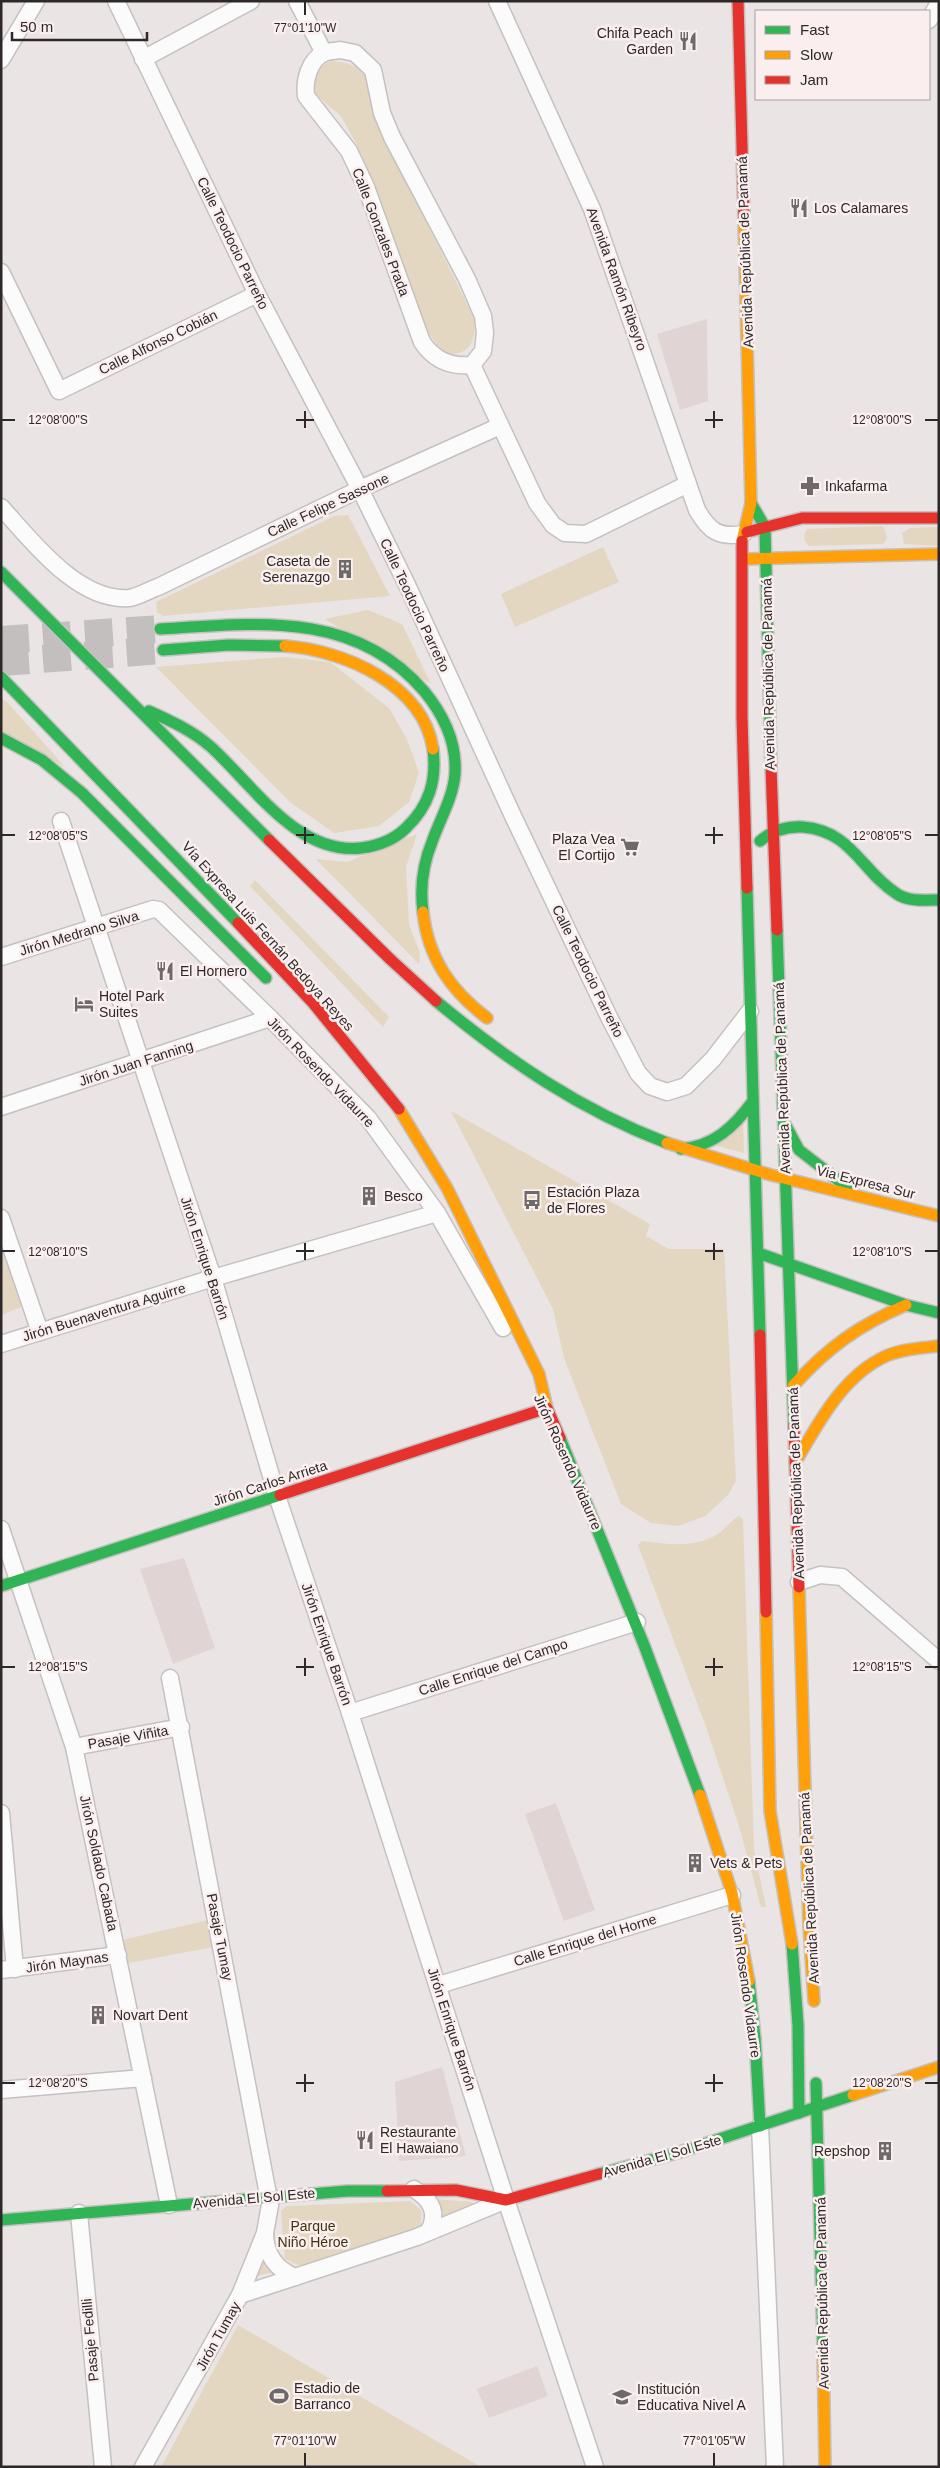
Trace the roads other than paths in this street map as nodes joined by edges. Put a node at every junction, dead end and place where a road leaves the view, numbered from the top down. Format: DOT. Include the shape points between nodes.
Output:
graph roads {
  1 [pos="36,1"];
  2 [pos="116,1"];
  3 [pos="251,1"];
  4 [pos="297,1"];
  5 [pos="497,1"];
  6 [pos="738,1"];
  7 [pos="939,3"];
  8 [pos="930,18"];
  9 [pos="324,53"];
  10 [pos="1,60"];
  11 [pos="143,60"];
  12 [pos="748,87"];
  13 [pos="1,272"];
  14 [pos="258,294"];
  15 [pos="472,365"];
  16 [pos="500,426"];
  17 [pos="688,484"];
  18 [pos="360,489"];
  19 [pos="751,503"];
  20 [pos="1,507"];
  21 [pos="939,518"];
  22 [pos="765,527"];
  23 [pos="743,534"];
  24 [pos="939,554"];
  25 [pos="741,559"];
  26 [pos="766,559"];
  27 [pos="1,564"];
  28 [pos="1,572"];
  29 [pos="16,587"];
  30 [pos="160,629"];
  31 [pos="163,650"];
  32 [pos="1,677"];
  33 [pos="128,701"];
  34 [pos="1,738"];
  35 [pos="61,821"];
  36 [pos="773,831"];
  37 [pos="746,857"];
  38 [pos="939,900"];
  39 [pos="156,909"];
  40 [pos="97,927"];
  41 [pos="1,957"];
  42 [pos="274,986"];
  43 [pos="750,1010"];
  44 [pos="270,1018"];
  45 [pos="496,1026"];
  46 [pos="329,1041"];
  47 [pos="141,1061"];
  48 [pos="566,1080"];
  49 [pos="753,1101"];
  50 [pos="1,1107"];
  51 [pos="400,1110"];
  52 [pos="607,1118"];
  53 [pos="784,1122"];
  54 [pos="681,1150"];
  55 [pos="754,1170"];
  56 [pos="786,1178"];
  57 [pos="861,1196"];
  58 [pos="438,1213"];
  59 [pos="939,1216"];
  60 [pos="1,1218"];
  61 [pos="758,1253"];
  62 [pos="789,1266"];
  63 [pos="213,1278"];
  64 [pos="906,1304"];
  65 [pos="939,1313"];
  66 [pos="40,1332"];
  67 [pos="1,1344"];
  68 [pos="939,1346"];
  69 [pos="793,1386"];
  70 [pos="547,1408"];
  71 [pos="794,1464"];
  72 [pos="277,1496"];
  73 [pos="1,1529"];
  74 [pos="17,1581"];
  75 [pos="799,1582"];
  76 [pos="1,1586"];
  77 [pos="637,1622"];
  78 [pos="939,1661"];
  79 [pos="170,1678"];
  80 [pos="350,1713"];
  81 [pos="181,1727"];
  82 [pos="74,1747"];
  83 [pos="1,1813"];
  84 [pos="732,1895"];
  85 [pos="118,1955"];
  86 [pos="8,1969"];
  87 [pos="439,1985"];
  88 [pos="814,2016"];
  89 [pos="939,2068"];
  90 [pos="816,2075"];
  91 [pos="143,2078"];
  92 [pos="1,2090"];
  93 [pos="817,2107"];
  94 [pos="800,2113"];
  95 [pos="760,2126"];
  96 [pos="414,2189"];
  97 [pos="269,2196"];
  98 [pos="506,2200"];
  99 [pos="169,2205"];
  100 [pos="79,2213"];
  101 [pos="1,2220"];
  102 [pos="429,2231"];
  103 [pos="264,2234"];
  104 [pos="295,2277"];
  105 [pos="240,2295"];
  106 [pos="104,2467"];
  107 [pos="144,2467"];
  108 [pos="595,2467"];
  109 [pos="775,2467"];
  110 [pos="825,2467"];
  1 -- 10 [label="street"];
  2 -- 11 [label="street, Calle Teodocio Parreño"];
  3 -- 11 [label="street"];
  4 -- 9 [label="street"];
  5 -- 17 [label="street, Avenida Ramón Ribeyro" via="592,209"];
  6 -- 12 [label="main road, Avenida República de Panamá"];
  7 -- 8 [label="street"];
  9 -- 15 [label="street" via="340,50 355,53 373,70 382,113 392,137 467,279 483,316 483,351"];
  9 -- 15 [label="street, Calle Gonzales Prada" via="312,66 304,84 306,96 349,151 422,342 443,362"];
  11 -- 14 [label="street, Calle Teodocio Parreño"];
  12 -- 19 [label="main road, Avenida República de Panamá"];
  13 -- 14 [label="street, Calle Alfonso Cobián" via="59,391"];
  14 -- 18 [label="street, Calle Teodocio Parreño"];
  15 -- 16 [label="street"];
  16 -- 17 [label="street" via="537,503 553,525 565,533 586,534"];
  16 -- 18 [label="street, Calle Felipe Sassone"];
  17 -- 23 [label="street, Avenida Ramón Ribeyro" via="697,510 710,528 728,536"];
  18 -- 20 [label="street, Calle Felipe Sassone" via="130,598 101,595 72,578 39,549"];
  18 -- 43 [label="street, Calle Teodocio Parreño" via="600,999 638,1073 650,1086 667,1092 686,1086 713,1059"];
  19 -- 22 [label="main road, Avenida República de Panamá"];
  19 -- 23 [label="main road, Avenida República de Panamá"];
  21 -- 22 [label="main road" via="895,522 802,518"];
  22 -- 23 [label="main road"];
  22 -- 26 [label="main road, Avenida República de Panamá"];
  23 -- 25 [label="main road, Avenida República de Panamá"];
  24 -- 26 [label="main road" via="895,551"];
  25 -- 26 [label="main road"];
  25 -- 37 [label="main road, Avenida República de Panamá"];
  26 -- 36 [label="main road, Avenida República de Panamá"];
  27 -- 29 [label="main road"];
  28 -- 29 [label="main road"];
  29 -- 33 [label="main road"];
  30 -- 45 [label="main road" via="263,624 321,629 366,644 385,655 428,694 445,723 455,758 452,792 424,868 421,896 424,925 443,975 462,998"];
  31 -- 33 [label="main road" via="299,646 338,656 370,669 399,691 427,733 435,763 434,782 426,804 404,832 384,843 362,848 334,846 298,829 210,746"];
  32 -- 51 [label="main road, Vía Expresa Luis Fernán Bedoya Reyes" via="313,1003"];
  33 -- 52 [label="main road" via="418,986 476,1034 535,1076"];
  34 -- 42 [label="main road" via="42,760 82,793"];
  35 -- 40 [label="street, Jirón Enrique Barrón"];
  36 -- 37 [label="main road"];
  36 -- 38 [label="main road" via="812,826 826,830 841,838 898,895"];
  36 -- 53 [label="main road, Avenida República de Panamá"];
  37 -- 43 [label="main road, Avenida República de Panamá"];
  39 -- 40 [label="street, Jirón Medrano Silva"];
  39 -- 44 [label="street, Jirón Rosendo Vidaurre"];
  40 -- 41 [label="street, Jirón Medrano Silva"];
  40 -- 47 [label="street, Jirón Enrique Barrón"];
  43 -- 49 [label="main road, Avenida República de Panamá"];
  44 -- 47 [label="street, Jirón Juan Fanning"];
  44 -- 58 [label="street, Jirón Rosendo Vidaurre" via="368,1118"];
  46 -- 51 [label="main road"];
  47 -- 50 [label="street, Jirón Juan Fanning"];
  47 -- 63 [label="street, Jirón Enrique Barrón"];
  48 -- 52 [label="main road"];
  49 -- 54 [label="main road" via="722,1135 693,1149"];
  49 -- 55 [label="main road, Avenida República de Panamá"];
  51 -- 70 [label="main road, Vía Expresa Luis Fernán Bedoya Reyes" via="448,1188 486,1265 539,1374"];
  52 -- 54 [label="main road"];
  53 -- 56 [label="main road, Avenida República de Panamá"];
  53 -- 57 [label="main road" via="800,1150"];
  54 -- 55 [label="main road, Via Expresa Sur"];
  55 -- 56 [label="main road, Via Expresa Sur"];
  55 -- 61 [label="main road, Avenida República de Panamá"];
  56 -- 57 [label="main road, Via Expresa Sur"];
  56 -- 62 [label="main road, Avenida República de Panamá"];
  57 -- 59 [label="main road, Via Expresa Sur"];
  58 -- 63 [label="street, Jirón Buenaventura Aguirre"];
  58 -- 70 [label="street, Jirón Rosendo Vidaurre"];
  60 -- 66 [label="street"];
  61 -- 62 [label="main road"];
  61 -- 94 [label="main road, Avenida República de Panamá" via="770,1811 796,1988"];
  62 -- 64 [label="main road"];
  62 -- 69 [label="main road, Avenida República de Panamá"];
  63 -- 66 [label="street, Jirón Buenaventura Aguirre"];
  63 -- 72 [label="street, Jirón Enrique Barrón"];
  64 -- 65 [label="main road"];
  64 -- 69 [label="main road" via="872,1319 835,1342"];
  66 -- 67 [label="street, Jirón Buenaventura Aguirre"];
  68 -- 71 [label="main road" via="885,1356 860,1373 836,1398"];
  69 -- 71 [label="main road, Avenida República de Panamá"];
  70 -- 72 [label="main road, Jirón Carlos Arrieta"];
  70 -- 77 [label="main road, Jirón Rosendo Vidaurre"];
  71 -- 75 [label="main road, Avenida República de Panamá"];
  72 -- 74 [label="main road, Jirón Carlos Arrieta"];
  72 -- 80 [label="street, Jirón Enrique Barrón"];
  73 -- 74 [label="street, Jirón Soldado Cabada"];
  74 -- 76 [label="main road, Jirón Carlos Arrieta"];
  74 -- 82 [label="street, Jirón Soldado Cabada"];
  75 -- 78 [label="street" via="820,1575 842,1577"];
  75 -- 88 [label="main road, Avenida República de Panamá"];
  77 -- 80 [label="street, Calle Enrique del Campo"];
  77 -- 84 [label="main road, Jirón Rosendo Vidaurre" via="708,1813"];
  79 -- 81 [label="street, Pasaje Tumay"];
  80 -- 87 [label="street, Jirón Enrique Barrón"];
  81 -- 82 [label="street, Pasaje Viñita"];
  81 -- 97 [label="street, Pasaje Tumay"];
  82 -- 85 [label="street, Jirón Soldado Cabada"];
  83 -- 86 [label="street, Jirón Maynas"];
  84 -- 87 [label="street, Calle Enrique del Horne"];
  84 -- 95 [label="main road, Jirón Rosendo Vidaurre" via="748,1982"];
  85 -- 86 [label="street, Jirón Maynas"];
  85 -- 91 [label="street, Jirón Soldado Cabada"];
  87 -- 98 [label="street, Jirón Enrique Barrón"];
  89 -- 93 [label="main road, Avenida El Sol Este"];
  90 -- 93 [label="main road, Avenida República de Panamá"];
  91 -- 92 [label="street"];
  91 -- 99 [label="street, Jirón Soldado Cabada"];
  93 -- 94 [label="main road, Avenida El Sol Este"];
  93 -- 110 [label="main road, Avenida República de Panamá"];
  94 -- 95 [label="main road, Avenida El Sol Este"];
  95 -- 98 [label="main road, Avenida El Sol Este" via="680,2152"];
  95 -- 109 [label="street"];
  96 -- 97 [label="main road, Avenida El Sol Este"];
  96 -- 98 [label="main road, Avenida El Sol Este" via="456,2190"];
  96 -- 102 [label="street" via="426,2197 432,2208 433,2220"];
  97 -- 99 [label="main road, Avenida El Sol Este"];
  97 -- 103 [label="street, Jirón Tumay"];
  98 -- 102 [label="street, Avenida El Sol Este"];
  98 -- 108 [label="street, Jirón Enrique Barrón"];
  99 -- 100 [label="main road, Avenida El Sol Este"];
  100 -- 101 [label="main road, Avenida El Sol Este"];
  100 -- 106 [label="street, Pasaje Fedilli"];
  102 -- 104 [label="street, Avenida El Sol Este"];
  103 -- 104 [label="street" via="272,2260 282,2271"];
  103 -- 105 [label="street, Jirón Tumay"];
  104 -- 105 [label="street, Avenida El Sol Este"];
  105 -- 107 [label="street, Jirón Tumay"];
}
